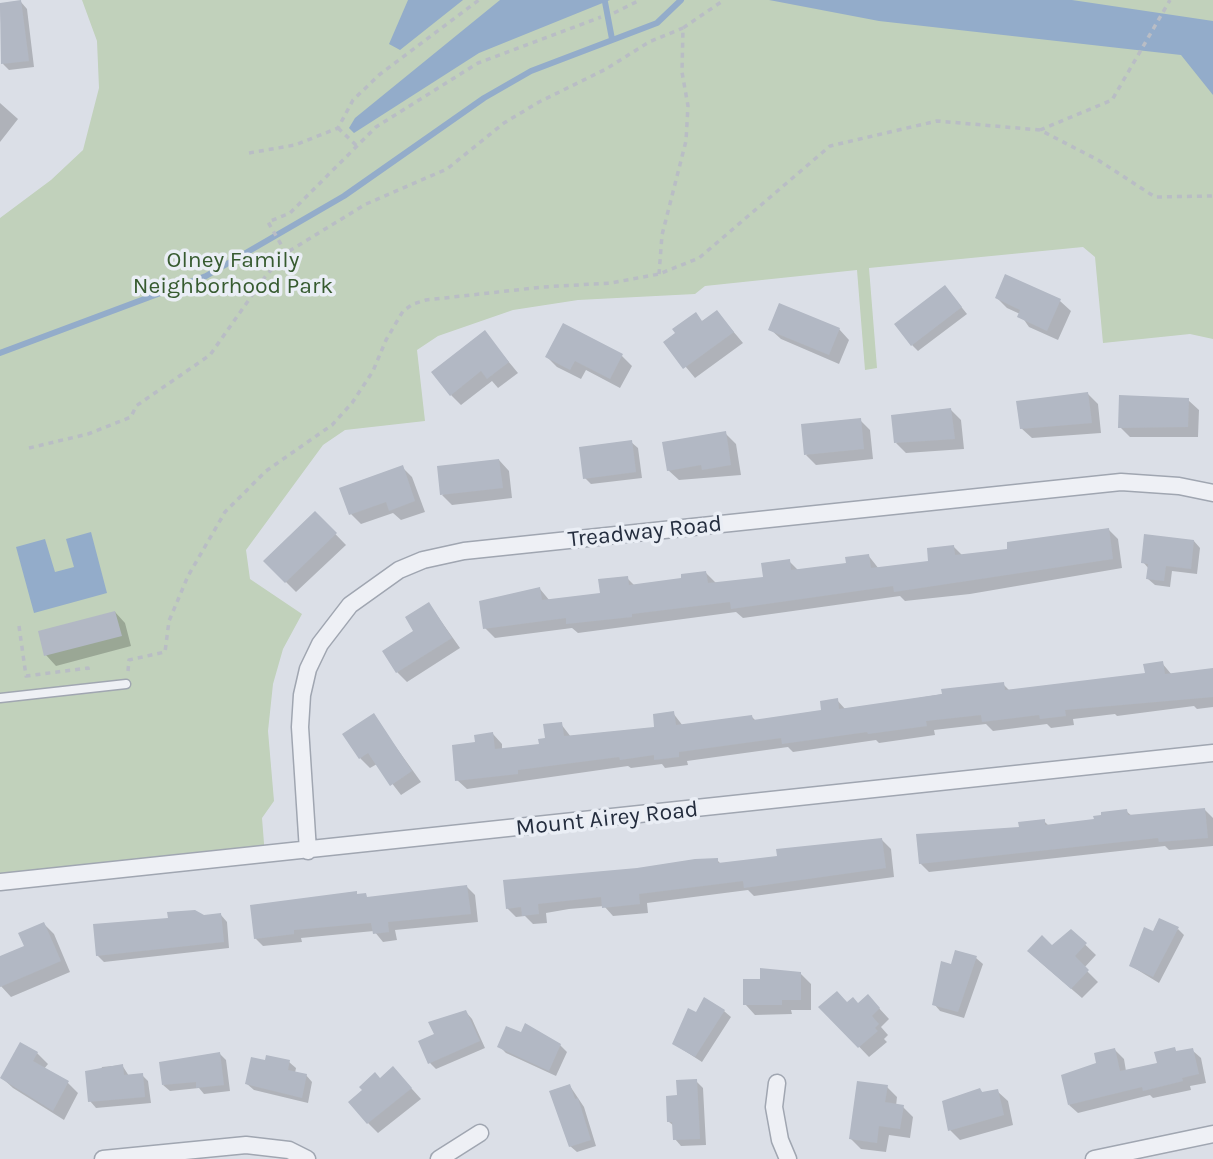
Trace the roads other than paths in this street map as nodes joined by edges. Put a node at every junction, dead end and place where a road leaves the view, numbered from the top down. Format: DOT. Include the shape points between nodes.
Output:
graph roads {
  1 [pos="1213,493"];
  2 [pos="127,684"];
  3 [pos="0,698"];
  4 [pos="1213,753"];
  5 [pos="308,851"];
  6 [pos="0,882"];
  7 [pos="777,1083"];
  8 [pos="480,1133"];
  9 [pos="1213,1134"];
  10 [pos="103,1159"];
  11 [pos="307,1159"];
  12 [pos="439,1159"];
  13 [pos="788,1159"];
  14 [pos="1094,1159"];
  1 -- 5 [label="street, Treadway Road" via="1121,482 489,548 422,560 350,605 320,644 308,669 300,727"];
  2 -- 3 [label="lane"];
  4 -- 5 [label="street, Mount Airey Road"];
  5 -- 6 [label="street, Mount Airey Road"];
  7 -- 13 [label="street" via="774,1107"];
  8 -- 12 [label="street"];
  9 -- 14 [label="street"];
  10 -- 11 [label="street" via="246,1145 289,1150"];
}
